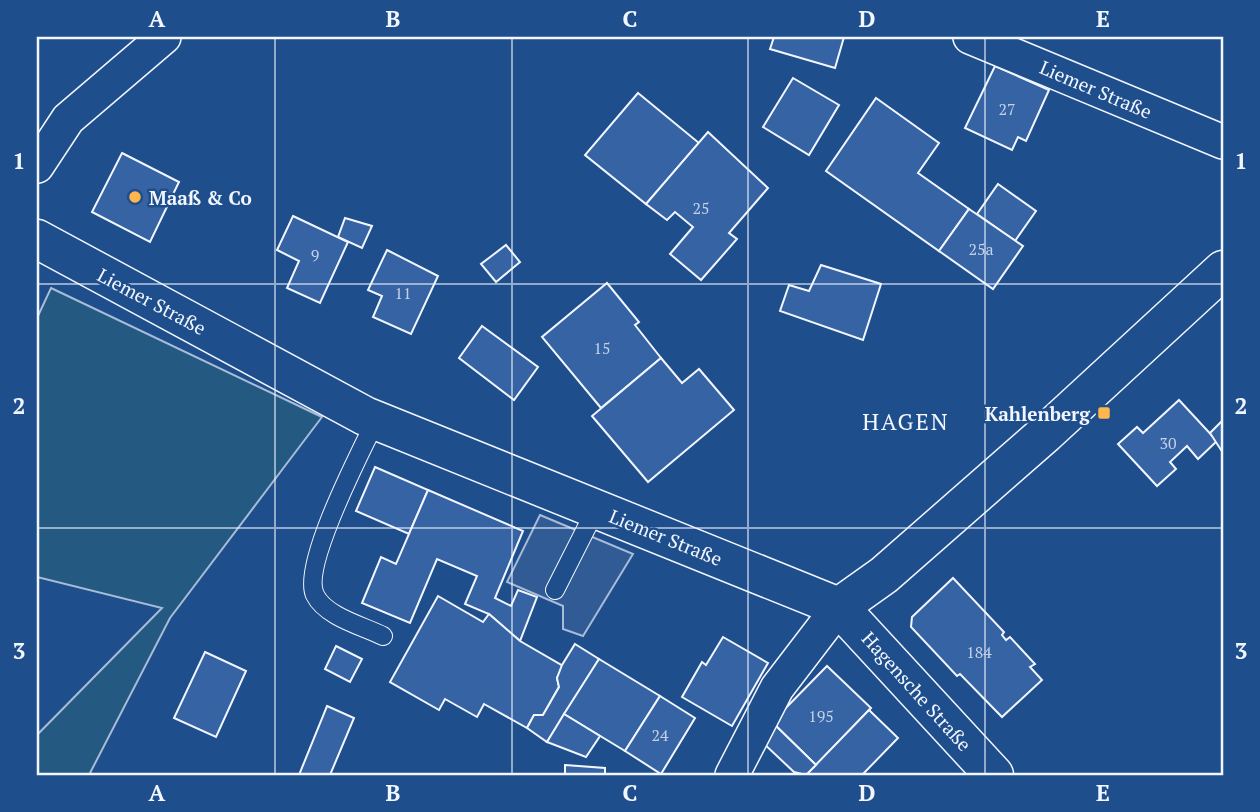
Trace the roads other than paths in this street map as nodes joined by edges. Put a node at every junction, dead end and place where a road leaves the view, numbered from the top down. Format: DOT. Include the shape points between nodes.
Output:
graph roads {
  1 [pos="164,37"];
  2 [pos="970,37"];
  3 [pos="1223,142"];
  4 [pos="37,166"];
  5 [pos="37,239"];
  6 [pos="1223,270"];
  7 [pos="376,420"];
  8 [pos="596,509"];
  9 [pos="555,590"];
  10 [pos="839,607"];
  11 [pos="383,636"];
  12 [pos="732,775"];
  13 [pos="994,775"];
  1 -- 4 [label="street" via="68,119"];
  2 -- 3 [label="street, Liemer Straße"];
  5 -- 7 [label="main road, Liemer Straße"];
  6 -- 10 [label="main road" via="884,575"];
  7 -- 8 [label="main road, Liemer Straße"];
  7 -- 11 [label="lane" via="318,550 312,584 323,605"];
  8 -- 9 [label="lane"];
  8 -- 10 [label="main road, Liemer Straße"];
  10 -- 12 [label="street" via="776,688"];
  10 -- 13 [label="main road, Hagensche Straße"];
}
